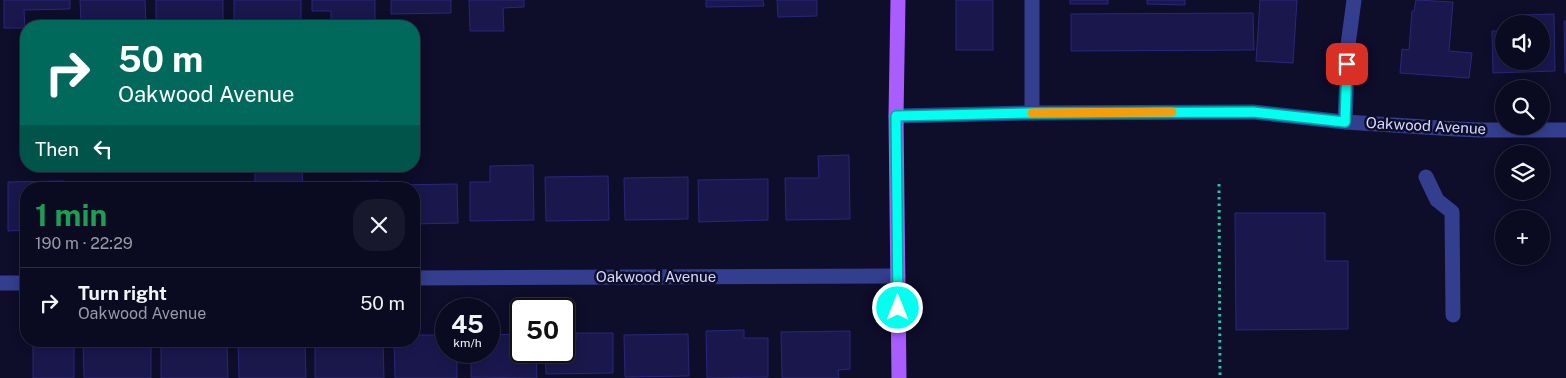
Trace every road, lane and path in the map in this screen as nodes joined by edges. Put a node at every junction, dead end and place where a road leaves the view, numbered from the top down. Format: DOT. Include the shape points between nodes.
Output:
graph roads {
  1 [pos="898,0"];
  2 [pos="1032,0"];
  3 [pos="1354,0"];
  4 [pos="1032,113"];
  5 [pos="896,116"];
  6 [pos="1345,122"];
  7 [pos="1566,130"];
  8 [pos="1426,177"];
  9 [pos="1219,184"];
  10 [pos="898,276"];
  11 [pos="420,278"];
  12 [pos="20,282"];
  13 [pos="0,283"];
  14 [pos="1453,315"];
  15 [pos="899,378"];
  16 [pos="1220,378"];
  1 -- 5 [label="main road"];
  2 -- 4 [label="street"];
  3 -- 6 [label="street" via="1348,45"];
  4 -- 5 [label="street, Oakwood Avenue"];
  4 -- 6 [label="street, Oakwood Avenue" via="1253,112"];
  5 -- 10 [label="main road"];
  6 -- 7 [label="street, Oakwood Avenue" via="1480,130"];
  8 -- 14 [label="street" via="1437,200 1452,212"];
  9 -- 16 [label="path"];
  10 -- 11 [label="street, Oakwood Avenue"];
  10 -- 15 [label="main road"];
  12 -- 13 [label="street"];
}
